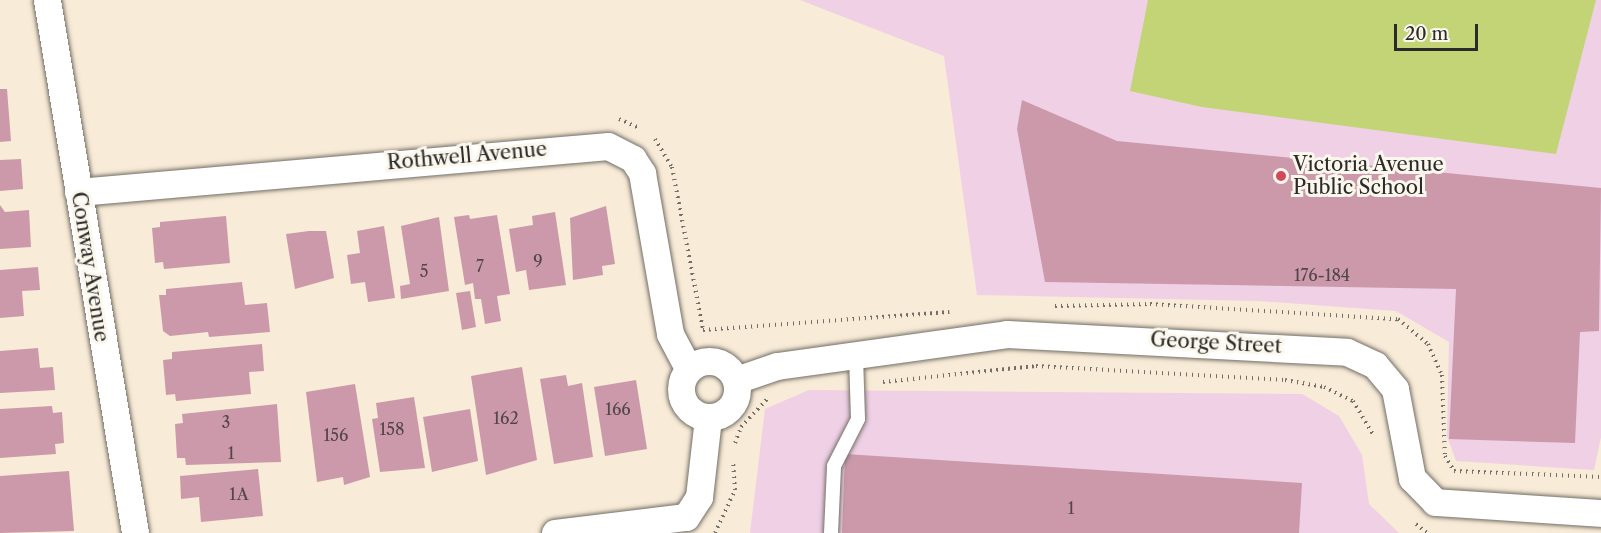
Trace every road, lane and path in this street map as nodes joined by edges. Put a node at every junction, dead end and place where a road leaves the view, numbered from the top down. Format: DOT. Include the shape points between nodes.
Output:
graph roads {
  1 [pos="47,0"];
  2 [pos="609,117"];
  3 [pos="645,131"];
  4 [pos="650,135"];
  5 [pos="78,192"];
  6 [pos="1045,307"];
  7 [pos="963,310"];
  8 [pos="856,356"];
  9 [pos="689,369"];
  10 [pos="736,380"];
  11 [pos="860,384"];
  12 [pos="775,395"];
  13 [pos="708,418"];
  14 [pos="1375,440"];
  15 [pos="1601,477"];
  16 [pos="1407,513"];
  17 [pos="1601,513"];
  18 [pos="135,533"];
  19 [pos="555,533"];
  20 [pos="715,533"];
  21 [pos="831,533"];
  22 [pos="1427,533"];
  1 -- 5 [label="street, Conway Avenue"];
  2 -- 3 [label="path"];
  4 -- 7 [label="path" via="666,150 672,166 703,330"];
  5 -- 9 [label="street, Rothwell Avenue" via="608,146 633,159 642,173 670,334"];
  5 -- 18 [label="street, Conway Avenue"];
  6 -- 15 [label="path" via="1150,304 1398,319 1428,344 1442,375 1445,456 1454,471"];
  8 -- 10 [label="street, George Street" via="777,366"];
  8 -- 11 [label="lane"];
  8 -- 17 [label="street, George Street" via="1006,334 1347,352 1376,365 1395,389 1412,478 1435,502"];
  9 -- 10 [label="street" via="716,361"];
  9 -- 13 [label="street" via="681,395 691,411"];
  10 -- 13 [label="street" via="732,407"];
  11 -- 14 [label="path" via="1036,366 1285,380 1324,387 1353,401"];
  11 -- 21 [label="lane" via="858,419 834,466"];
  12 -- 20 [label="path" via="741,427 732,452 735,490"];
  13 -- 19 [label="street" via="699,497 686,517"];
  16 -- 22 [label="path"];
}
